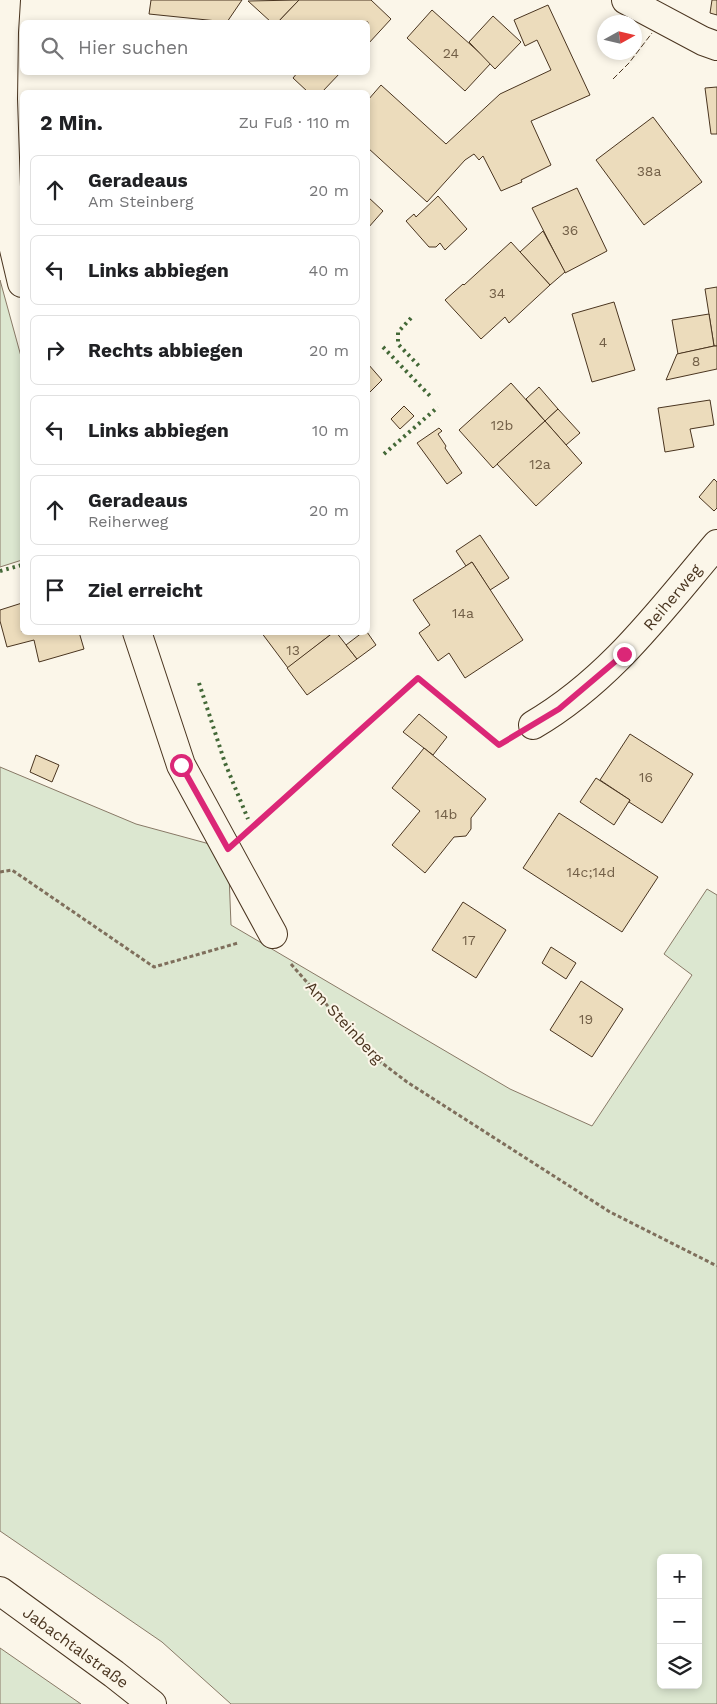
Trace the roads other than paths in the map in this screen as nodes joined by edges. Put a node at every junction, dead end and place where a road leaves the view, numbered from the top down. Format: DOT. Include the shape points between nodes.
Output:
graph roads {
  1 [pos="6,0"];
  2 [pos="626,0"];
  3 [pos="13,32"];
  4 [pos="717,46"];
  5 [pos="20,275"];
  6 [pos="717,544"];
  7 [pos="138,635"];
  8 [pos="533,724"];
  9 [pos="273,934"];
  10 [pos="0,1591"];
  11 [pos="152,1704"];
  1 -- 3 [label="street"];
  2 -- 4 [label="street"];
  3 -- 5 [label="street" via="3,99 9,228"];
  6 -- 8 [label="street, Reiherweg" via="624,654 559,709"];
  7 -- 9 [label="street" via="181,765"];
  10 -- 11 [label="street, Jabachtalstraße"];
}
